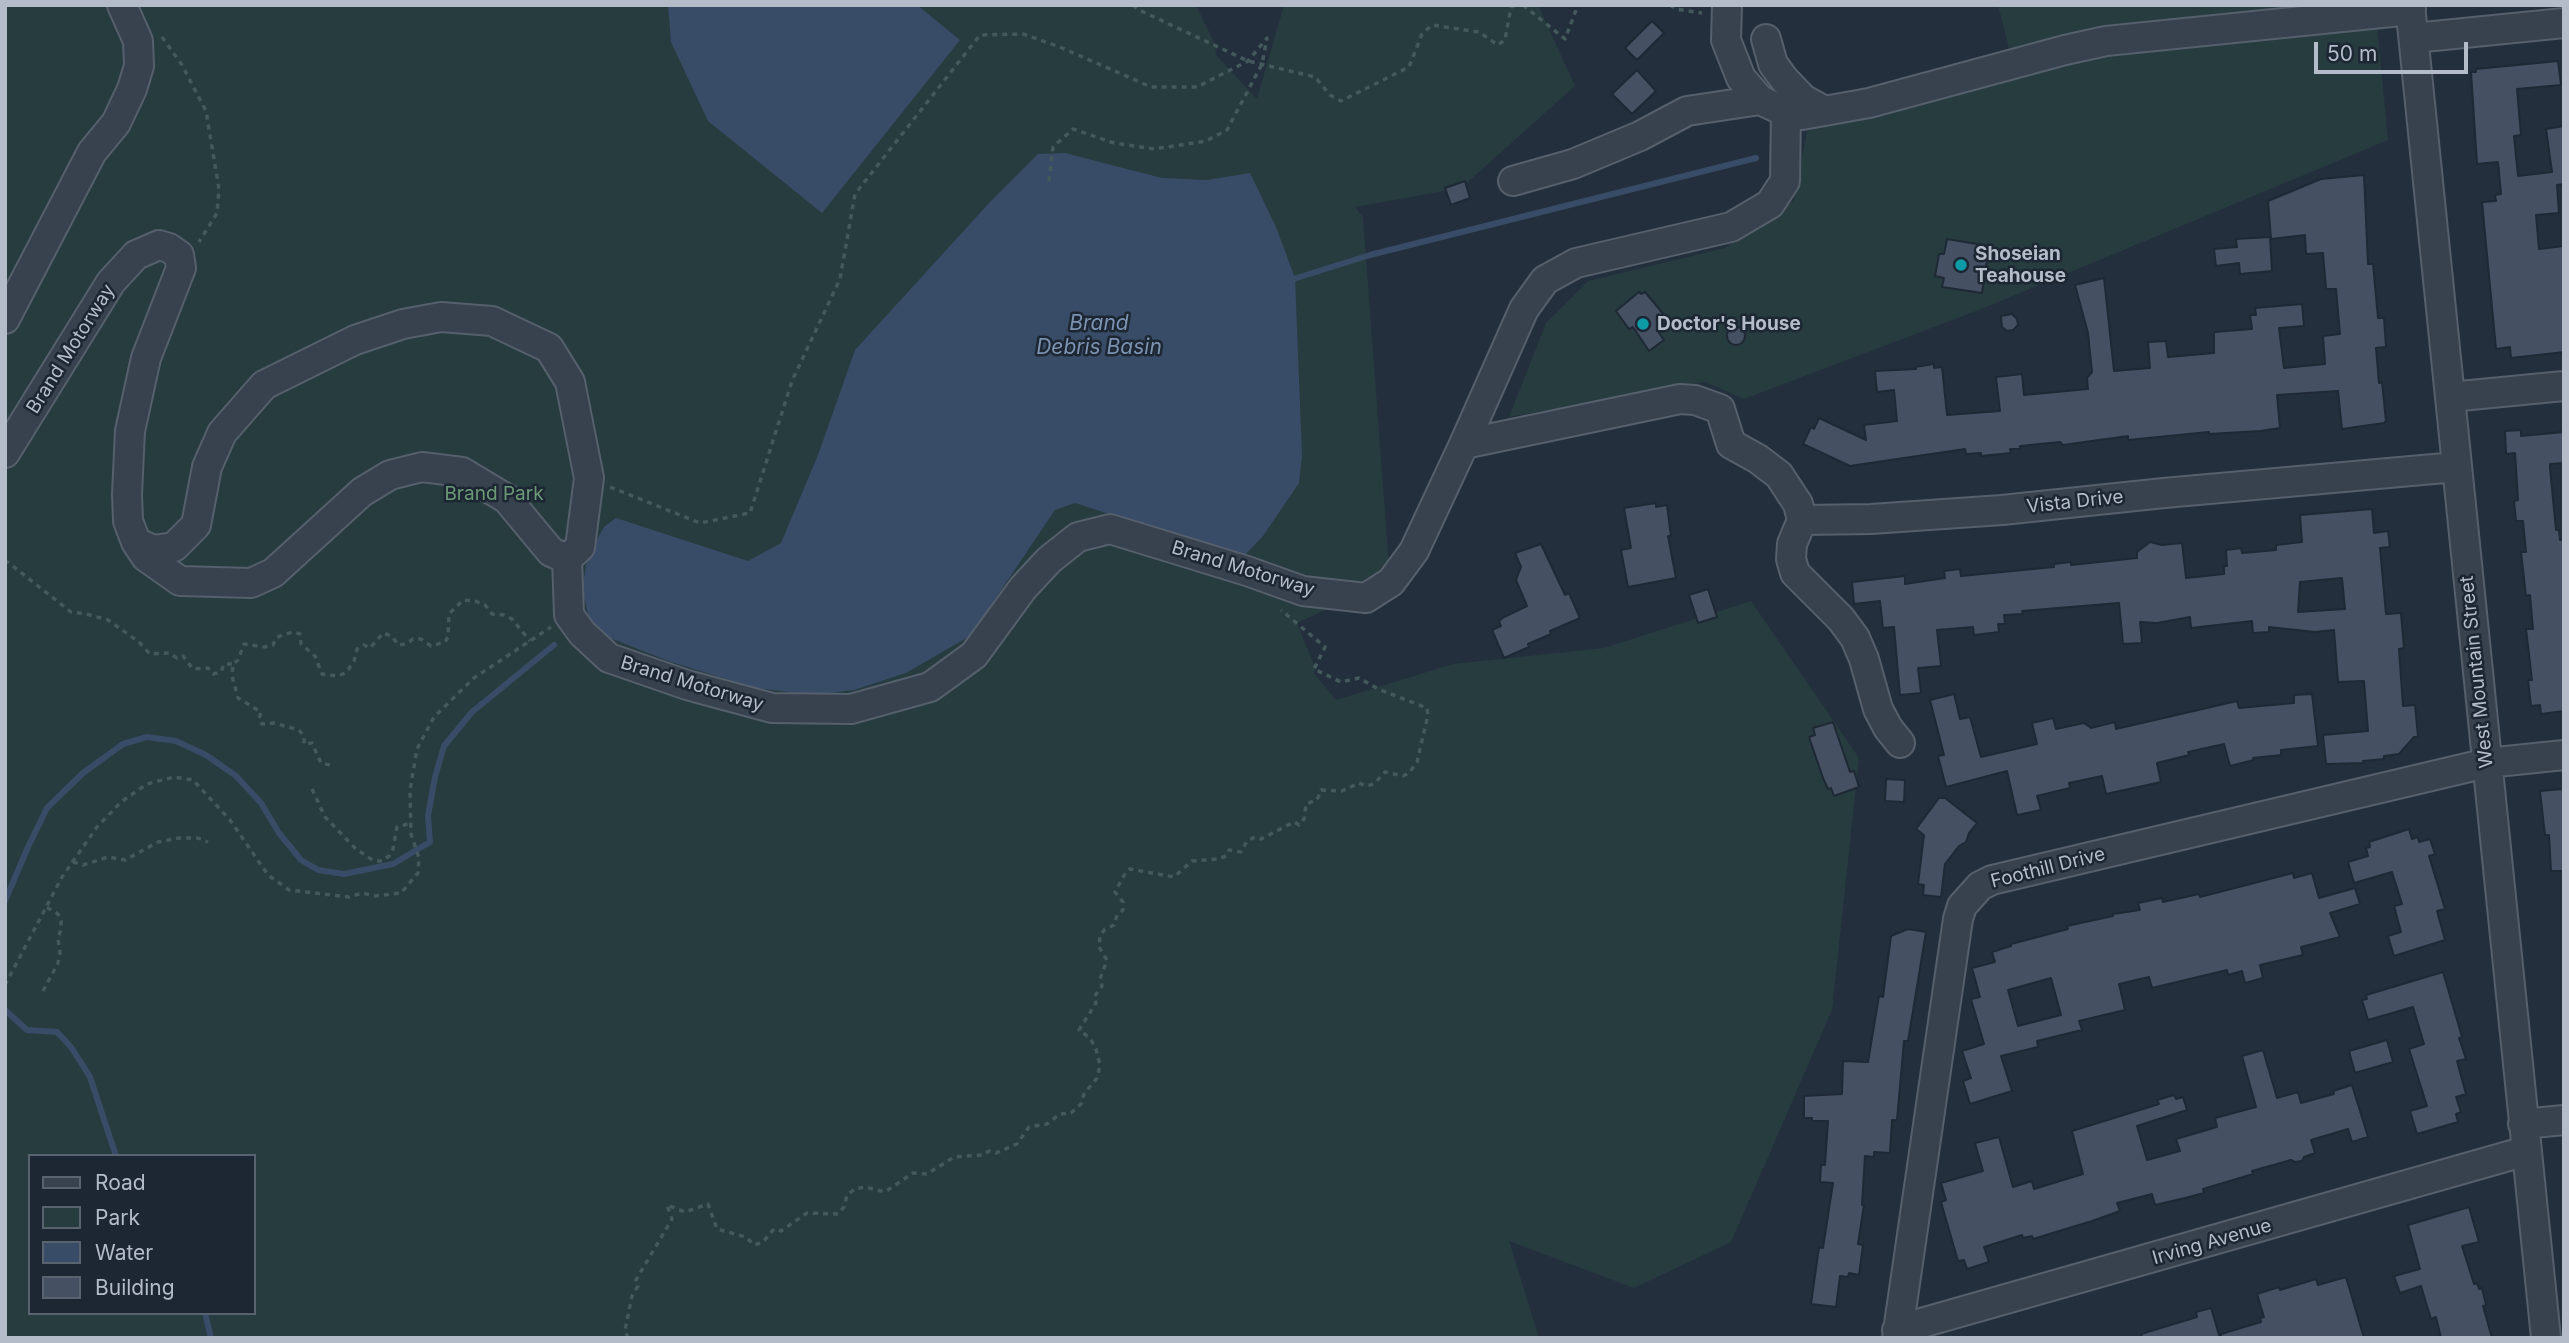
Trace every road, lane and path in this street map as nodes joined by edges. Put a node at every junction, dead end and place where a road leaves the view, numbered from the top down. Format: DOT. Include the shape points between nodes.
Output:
graph roads {
  1 [pos="122,5"];
  2 [pos="1133,5"];
  3 [pos="1517,5"];
  4 [pos="1523,5"];
  5 [pos="1578,5"];
  6 [pos="1670,5"];
  7 [pos="2410,8"];
  8 [pos="1726,11"];
  9 [pos="2564,23"];
  10 [pos="157,29"];
  11 [pos="5,36"];
  12 [pos="2414,38"];
  13 [pos="1766,39"];
  14 [pos="5,46"];
  15 [pos="1248,61"];
  16 [pos="1262,64"];
  17 [pos="1760,100"];
  18 [pos="1825,111"];
  19 [pos="1786,113"];
  20 [pos="1049,181"];
  21 [pos="1513,181"];
  22 [pos="181,268"];
  23 [pos="5,319"];
  24 [pos="2564,386"];
  25 [pos="2450,397"];
  26 [pos="1464,444"];
  27 [pos="5,453"];
  28 [pos="2456,467"];
  29 [pos="589,478"];
  30 [pos="1802,520"];
  31 [pos="136,542"];
  32 [pos="567,559"];
  33 [pos="5,560"];
  34 [pos="1281,583"];
  35 [pos="569,615"];
  36 [pos="530,641"];
  37 [pos="233,664"];
  38 [pos="1900,743"];
  39 [pos="2564,755"];
  40 [pos="2487,763"];
  41 [pos="330,765"];
  42 [pos="312,789"];
  43 [pos="411,823"];
  44 [pos="208,842"];
  45 [pos="72,862"];
  46 [pos="46,907"];
  47 [pos="5,985"];
  48 [pos="43,991"];
  49 [pos="2564,1120"];
  50 [pos="2524,1138"];
  51 [pos="1897,1334"];
  52 [pos="628,1338"];
  53 [pos="2546,1338"];
  1 -- 23 [label="street" via="138,41 139,66 131,89 116,123 92,152"];
  2 -- 15 [label="path"];
  3 -- 16 [label="path" via="1511,7 1505,40 1498,45 1479,32 1432,25 1422,34 1409,67 1341,101 1315,77"];
  4 -- 5 [label="path" via="1565,39"];
  6 -- 8 [label="path"];
  7 -- 12 [label="street, West Mountain Street"];
  7 -- 18 [label="street" via="2106,41"];
  8 -- 17 [label="street" via="1726,40 1741,78"];
  9 -- 12 [label="street"];
  10 -- 22 [label="path" via="206,111 219,189 217,214"];
  11 -- 14 [label="path"];
  12 -- 25 [label="street, West Mountain Street"];
  13 -- 18 [label="street" via="1773,64 1784,79 1803,99"];
  15 -- 16 [label="path"];
  15 -- 16 [label="path" via="1267,38"];
  15 -- 29 [label="path" via="1197,87 1151,88 1023,34 979,35 855,194 841,279 792,381 750,513 700,523"];
  16 -- 20 [label="path" via="1227,130 1206,141 1154,149 1114,143 1073,129 1053,147"];
  17 -- 19 [label="street"];
  17 -- 21 [label="street" via="1687,111 1573,164"];
  18 -- 19 [label="street"];
  19 -- 26 [label="street, Brand Motorway" via="1784,181 1770,204 1731,227 1576,264 1545,280 1524,309"];
  22 -- 27 [label="street, Brand Motorway" via="179,255 159,245 136,255 111,282"];
  22 -- 31 [label="street" via="146,358 130,431 128,521"];
  24 -- 25 [label="street"];
  25 -- 28 [label="street, West Mountain Street"];
  26 -- 30 [label="street" via="1680,399 1695,400 1720,410 1731,444 1779,475 1798,503"];
  26 -- 34 [label="street, Brand Motorway" via="1414,551 1391,582 1366,598 1303,591"];
  28 -- 30 [label="street, Vista Drive" via="2002,510"];
  28 -- 40 [label="street, West Mountain Street"];
  29 -- 31 [label="street" via="570,382 549,348 492,321 441,317 355,340 264,385 222,433 207,467 196,524 174,547 153,550"];
  29 -- 32 [label="street" via="580,547"];
  30 -- 38 [label="street" via="1792,544 1795,573 1855,638 1878,709"];
  31 -- 32 [label="street" via="146,557 180,581 251,583 274,573 362,492 390,475 422,467 462,472 507,499 551,552"];
  32 -- 35 [label="street"];
  33 -- 37 [label="path" via="71,612 108,620 150,654 183,656 193,669 208,668 214,674 221,672 224,664"];
  34 -- 35 [label="street, Brand Motorway" via="1110,529 1077,537 1023,588 974,655 930,687 851,709 772,708 674,681 609,658"];
  34 -- 52 [label="path" via="1275,598 1282,612 1325,647 1314,669 1341,682 1359,678 1427,708 1418,762 1409,773 1385,772 1374,784 1321,790 1317,800 1306,804 1299,825 1294,822 1247,841 1241,852 1229,850 1218,859 1192,861 1174,877 1130,869 1115,892 1123,910 1100,936 1099,947 1107,960 1102,986 1079,1030 1090,1038 1100,1065 1081,1104 1047,1124 1029,1127 1017,1144 996,1153 954,1157 927,1174 912,1173 885,1192 855,1189 838,1214 807,1213 754,1245 746,1237 718,1229 708,1204 685,1212 667,1205 672,1219 636,1280 625,1329"];
  35 -- 36 [label="path"];
  36 -- 37 [label="path" via="512,619 463,600 449,614 445,642 431,646 413,639 398,645 383,633 370,648 358,649 346,673 337,676 322,674 315,656 301,644 300,634 293,632 265,647 243,644"];
  36 -- 43 [label="path" via="474,678 434,717 416,749"];
  37 -- 41 [label="path" via="238,698 261,712 262,724 299,730 304,744 312,743 321,763"];
  39 -- 40 [label="street, Foothill Drive"];
  40 -- 50 [label="street, West Mountain Street"];
  40 -- 51 [label="street, Foothill Drive" via="1992,880 1969,895 1958,919"];
  42 -- 43 [label="path" via="325,817 374,861 389,856 397,827"];
  43 -- 45 [label="path" via="418,873 401,894 349,897 289,890 268,875 230,820 193,780 174,777 147,784 121,802"];
  44 -- 45 [label="path" via="179,838 158,842 125,860 108,858 83,866"];
  45 -- 46 [label="path"];
  46 -- 47 [label="path"];
  46 -- 48 [label="path" via="58,914 61,929 58,963"];
  49 -- 50 [label="street, Irving Avenue"];
  50 -- 51 [label="street, Irving Avenue" via="2351,1203"];
  50 -- 53 [label="street, West Mountain Street"];
}
